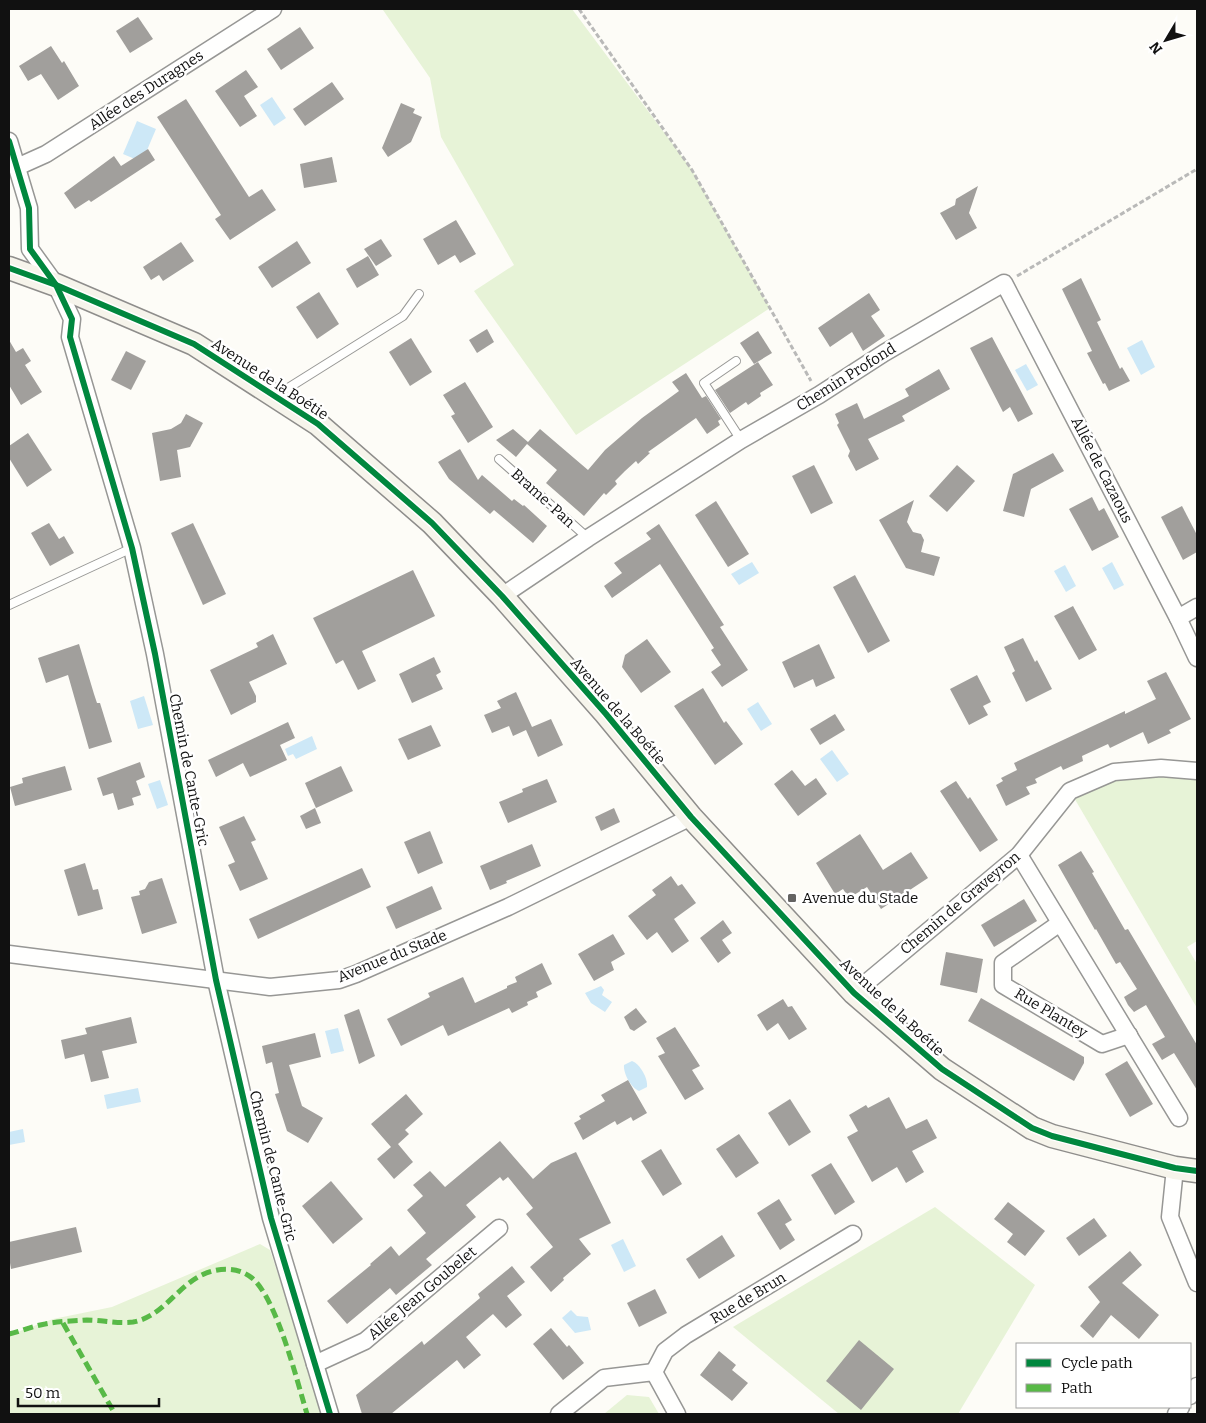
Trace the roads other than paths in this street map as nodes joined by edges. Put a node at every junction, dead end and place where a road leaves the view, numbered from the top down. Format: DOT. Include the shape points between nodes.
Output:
graph roads {
  1 [pos="273,9"];
  2 [pos="9,141"];
  3 [pos="17,167"];
  4 [pos="9,268"];
  5 [pos="1004,283"];
  6 [pos="56,285"];
  7 [pos="419,294"];
  8 [pos="736,360"];
  9 [pos="275,396"];
  10 [pos="741,440"];
  11 [pos="499,459"];
  12 [pos="588,538"];
  13 [pos="132,548"];
  14 [pos="502,596"];
  15 [pos="9,605"];
  16 [pos="1197,607"];
  17 [pos="1178,618"];
  18 [pos="1197,658"];
  19 [pos="1197,771"];
  20 [pos="692,817"];
  21 [pos="1019,855"];
  22 [pos="1060,923"];
  23 [pos="9,954"];
  24 [pos="216,980"];
  25 [pos="854,992"];
  26 [pos="1129,1035"];
  27 [pos="1179,1118"];
  28 [pos="1186,1169"];
  29 [pos="499,1228"];
  30 [pos="852,1234"];
  31 [pos="1197,1283"];
  32 [pos="315,1364"];
  33 [pos="654,1372"];
  34 [pos="330,1414"];
  35 [pos="560,1414"];
  36 [pos="677,1414"];
  1 -- 3 [label="street, Allée des Duragnes" via="46,154"];
  2 -- 3 [label="street, Chemin de Cante-Gric"];
  3 -- 6 [label="street, Chemin de Cante-Gric" via="28,208 30,249"];
  4 -- 6 [label="main road, Avenue de la Boétie"];
  5 -- 10 [label="street, Chemin Profond"];
  5 -- 17 [label="street, Allée de Cazaous"];
  6 -- 9 [label="main road, Avenue de la Boétie" via="194,344"];
  6 -- 13 [label="street, Chemin de Cante-Gric" via="72,319 70,337"];
  7 -- 9 [label="lane" via="403,316"];
  8 -- 10 [label="lane" via="704,383"];
  9 -- 14 [label="main road, Avenue de la Boétie" via="318,424 432,523"];
  10 -- 12 [label="street, Chemin Profond"];
  11 -- 12 [label="lane, Brame-Pan"];
  12 -- 14 [label="street, Chemin Profond"];
  13 -- 15 [label="lane"];
  13 -- 24 [label="street, Chemin de Cante-Gric"];
  14 -- 20 [label="main road, Avenue de la Boétie"];
  16 -- 17 [label="street"];
  17 -- 18 [label="street, Allée de Cazaous"];
  19 -- 21 [label="street, Chemin de Graveyron" via="1161,768 1114,772 1084,784 1070,791"];
  20 -- 24 [label="street, Avenue du Stade" via="508,907 339,980 270,987"];
  20 -- 25 [label="main road, Avenue de la Boétie"];
  21 -- 22 [label="street"];
  21 -- 25 [label="street, Chemin de Graveyron"];
  22 -- 26 [label="street"];
  22 -- 26 [label="street, Rue Plantey" via="1002,963 1003,985 1102,1044"];
  23 -- 24 [label="street, Avenue du Stade"];
  24 -- 32 [label="street, Chemin de Cante-Gric" via="271,1218"];
  25 -- 28 [label="main road, Avenue de la Boétie" via="942,1070 1032,1128 1052,1136"];
  26 -- 27 [label="street"];
  28 -- 31 [label="street" via="1170,1217"];
  29 -- 32 [label="street, Allée Jean Goubelet" via="365,1341"];
  30 -- 33 [label="street, Rue de Brun" via="686,1335 665,1351"];
  32 -- 34 [label="street, Chemin de Cante-Gric"];
  33 -- 35 [label="street" via="604,1378"];
  33 -- 36 [label="street"];
}
